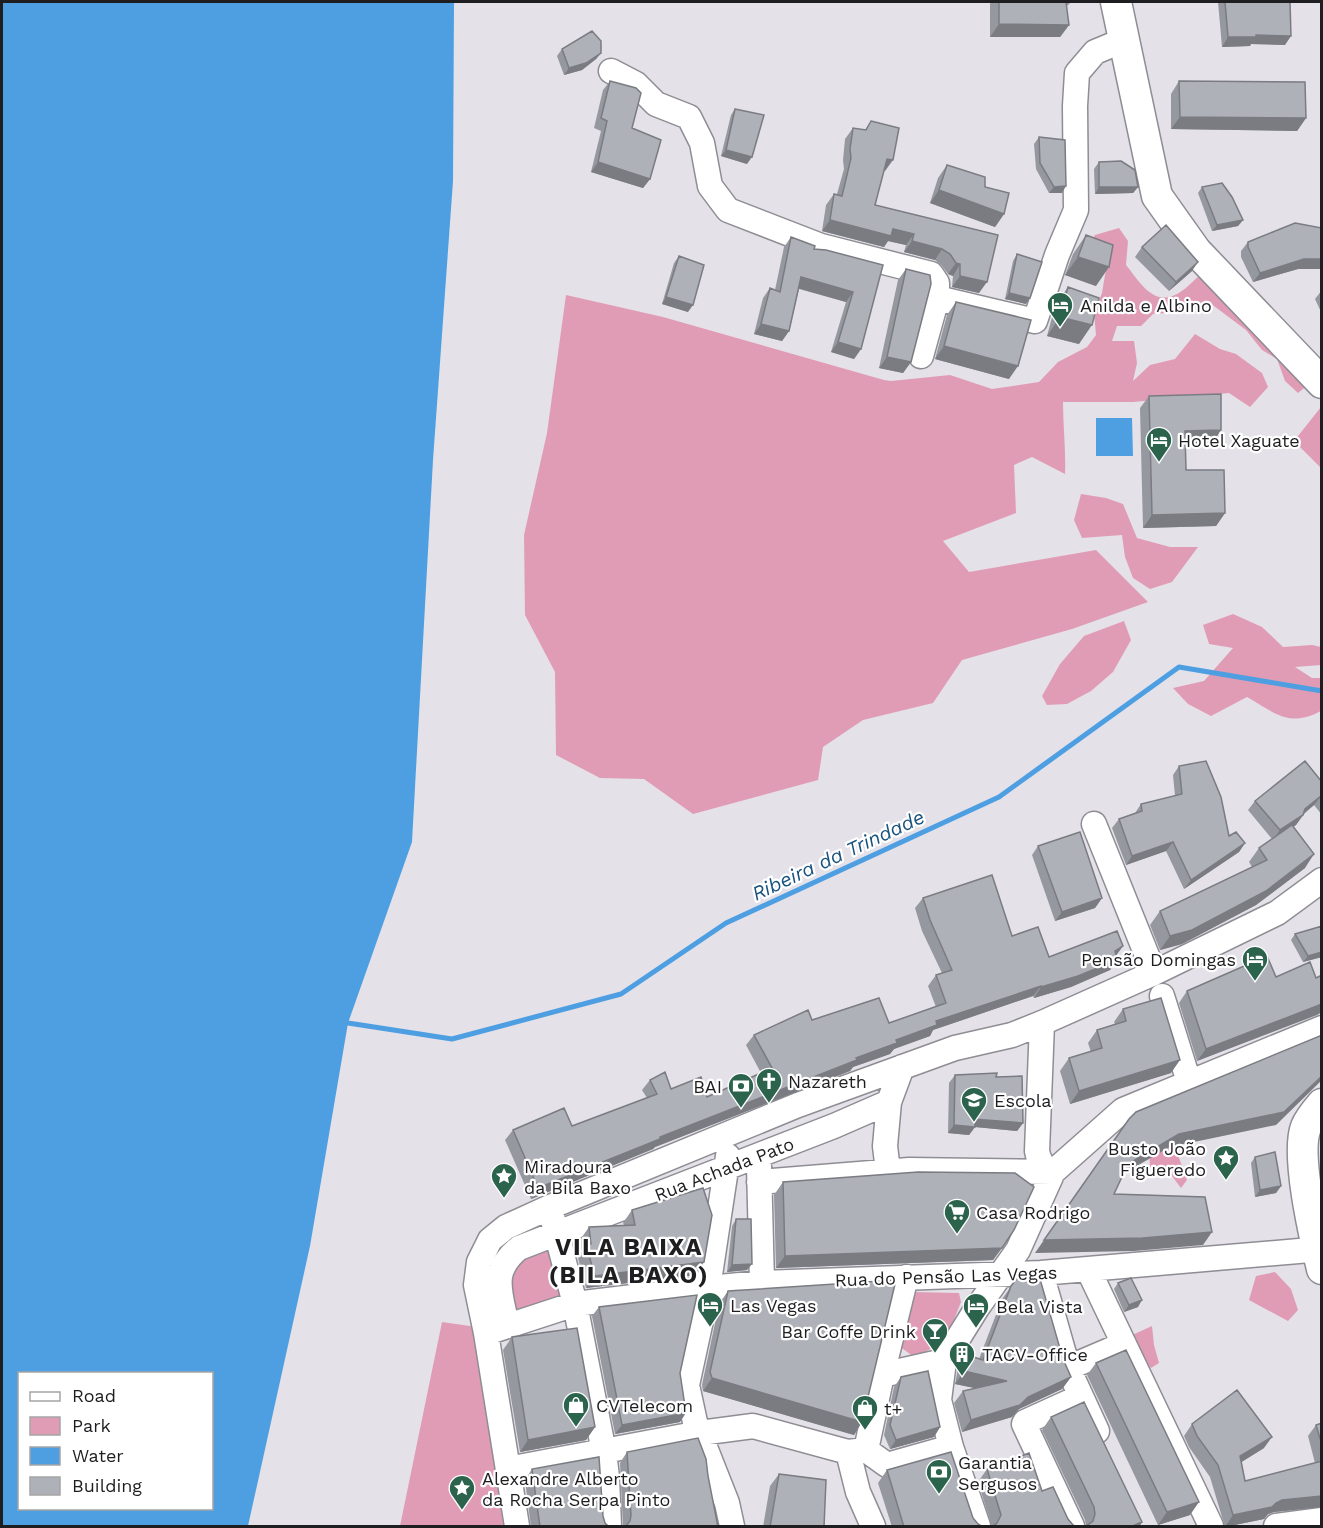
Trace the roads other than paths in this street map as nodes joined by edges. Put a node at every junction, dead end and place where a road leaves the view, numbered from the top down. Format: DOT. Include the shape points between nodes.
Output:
graph roads {
  1 [pos="1116,2"];
  2 [pos="1124,40"];
  3 [pos="611,71"];
  4 [pos="938,298"];
  5 [pos="921,356"];
  6 [pos="1322,383"];
  7 [pos="1094,824"];
  8 [pos="1322,880"];
  9 [pos="1154,973"];
  10 [pos="1162,996"];
  11 [pos="1042,1023"];
  12 [pos="1322,1028"];
  13 [pos="902,1067"];
  14 [pos="1189,1082"];
  15 [pos="889,1102"];
  16 [pos="1322,1104"];
  17 [pos="732,1133"];
  18 [pos="758,1156"];
  19 [pos="725,1169"];
  20 [pos="888,1171"];
  21 [pos="1053,1172"];
  22 [pos="759,1182"];
  23 [pos="550,1207"];
  24 [pos="557,1233"];
  25 [pos="1320,1256"];
  26 [pos="1088,1269"];
  27 [pos="1041,1273"];
  28 [pos="1001,1274"];
  29 [pos="906,1277"];
  30 [pos="762,1283"];
  31 [pos="708,1288"];
  32 [pos="575,1304"];
  33 [pos="496,1329"];
  34 [pos="1124,1344"];
  35 [pos="944,1361"];
  36 [pos="1068,1368"];
  37 [pos="882,1375"];
  38 [pos="1080,1397"];
  39 [pos="700,1433"];
  40 [pos="951,1447"];
  41 [pos="1105,1447"];
  42 [pos="857,1451"];
  43 [pos="604,1452"];
  44 [pos="508,1469"];
  45 [pos="858,1491"];
  46 [pos="1322,1520"];
  47 [pos="517,1527"];
  48 [pos="609,1527"];
  49 [pos="732,1527"];
  50 [pos="858,1527"];
  51 [pos="873,1527"];
  52 [pos="978,1527"];
  53 [pos="1072,1527"];
  54 [pos="1211,1527"];
  55 [pos="1276,1527"];
  1 -- 2 [label="main road"];
  2 -- 4 [label="street" via="1095,52 1077,73 1076,210 1035,321"];
  2 -- 6 [label="main road" via="1157,196 1196,250"];
  3 -- 4 [label="street" via="636,84 656,104 689,117 702,143 710,186 729,210 821,246 931,274 937,283"];
  4 -- 5 [label="street"];
  7 -- 9 [label="street"];
  8 -- 9 [label="street, Rua Achada Pato" via="1277,913"];
  9 -- 11 [label="street, Rua Achada Pato"];
  10 -- 14 [label="street"];
  11 -- 13 [label="street, Rua Achada Pato"];
  11 -- 21 [label="street" via="1037,1151 1038,1160"];
  12 -- 14 [label="street"];
  13 -- 15 [label="street"];
  13 -- 17 [label="street, Rua Achada Pato"];
  14 -- 21 [label="street" via="1124,1110"];
  15 -- 18 [label="street, Rua Achada Pato"];
  15 -- 20 [label="street" via="885,1146"];
  16 -- 25 [label="main road" via="1306,1128 1302,1145"];
  17 -- 19 [label="street"];
  17 -- 23 [label="street, Rua Achada Pato"];
  18 -- 19 [label="street, Rua Achada Pato"];
  18 -- 22 [label="street"];
  19 -- 24 [label="street, Rua Achada Pato"];
  19 -- 31 [label="street"];
  20 -- 21 [label="street, Rua Achada Pato"];
  20 -- 22 [label="street, Rua Achada Pato"];
  21 -- 28 [label="street" via="1023,1241"];
  22 -- 30 [label="street"];
  23 -- 24 [label="street"];
  23 -- 33 [label="street, Rua Achada Pato" via="506,1227 490,1240 479,1262 476,1285"];
  24 -- 32 [label="street"];
  24 -- 33 [label="street, Rua Achada Pato" via="519,1248 506,1258 500,1270"];
  25 -- 26 [label="street, Rua do Pensão Las Vegas"];
  26 -- 27 [label="street, Rua do Pensão Las Vegas"];
  26 -- 34 [label="street"];
  27 -- 28 [label="street, Rua do Pensão Las Vegas"];
  27 -- 36 [label="street"];
  28 -- 29 [label="street, Rua do Pensão Las Vegas"];
  28 -- 35 [label="street"];
  29 -- 30 [label="street, Rua do Pensão Las Vegas"];
  29 -- 37 [label="street"];
  30 -- 31 [label="street, Rua do Pensão Las Vegas"];
  31 -- 32 [label="street, Rua do Pensão Las Vegas"];
  31 -- 39 [label="street" via="687,1385"];
  32 -- 33 [label="street, Rua do Pensão Las Vegas"];
  32 -- 43 [label="street"];
  33 -- 44 [label="street"];
  34 -- 36 [label="street"];
  34 -- 54 [label="street"];
  35 -- 37 [label="street"];
  35 -- 40 [label="street" via="939,1400"];
  36 -- 38 [label="street"];
  37 -- 42 [label="street"];
  38 -- 41 [label="street"];
  38 -- 53 [label="street" via="1024,1424"];
  39 -- 42 [label="street" via="753,1426"];
  39 -- 43 [label="street"];
  39 -- 49 [label="street" via="727,1503"];
  40 -- 42 [label="street" via="887,1465"];
  40 -- 52 [label="street"];
  42 -- 45 [label="street"];
  43 -- 44 [label="street"];
  43 -- 48 [label="street"];
  44 -- 47 [label="street"];
  45 -- 50 [label="street"];
  45 -- 51 [label="street"];
  46 -- 55 [label="street"];
}
